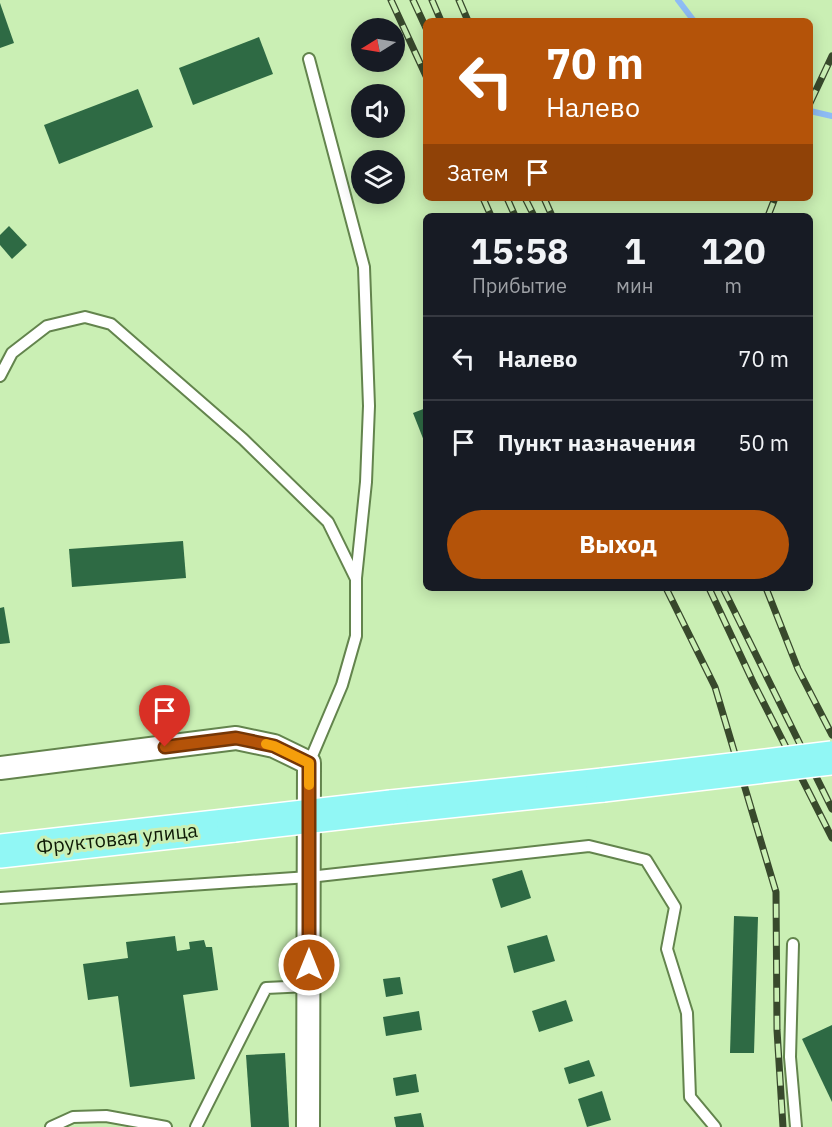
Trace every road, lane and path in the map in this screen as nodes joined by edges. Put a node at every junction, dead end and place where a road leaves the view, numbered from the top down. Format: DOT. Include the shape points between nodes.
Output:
graph roads {
  1 [pos="309,59"];
  2 [pos="0,376"];
  3 [pos="356,579"];
  4 [pos="832,758"];
  5 [pos="309,763"];
  6 [pos="0,768"];
  7 [pos="0,850"];
  8 [pos="309,877"];
  9 [pos="0,898"];
  10 [pos="793,944"];
  11 [pos="308,986"];
  12 [pos="51,1127"];
  13 [pos="166,1127"];
  14 [pos="196,1127"];
  15 [pos="308,1127"];
  16 [pos="715,1127"];
  17 [pos="796,1127"];
  1 -- 3 [label="lane" via="364,267 369,406"];
  2 -- 3 [label="lane" via="12,353 48,326 85,317 111,324 243,439 328,522"];
  3 -- 5 [label="lane" via="356,636 342,685"];
  4 -- 7 [label="main road, Фруктовая улица, bridge"];
  5 -- 6 [label="street" via="274,746 236,738"];
  5 -- 8 [label="street"];
  8 -- 9 [label="lane"];
  8 -- 11 [label="street"];
  8 -- 16 [label="lane" via="589,846 646,860 675,907 667,949 687,1013 690,1097"];
  10 -- 17 [label="lane" via="790,1057"];
  11 -- 14 [label="lane" via="266,988"];
  11 -- 15 [label="street"];
  12 -- 13 [label="lane" via="73,1117 106,1116"];
}
